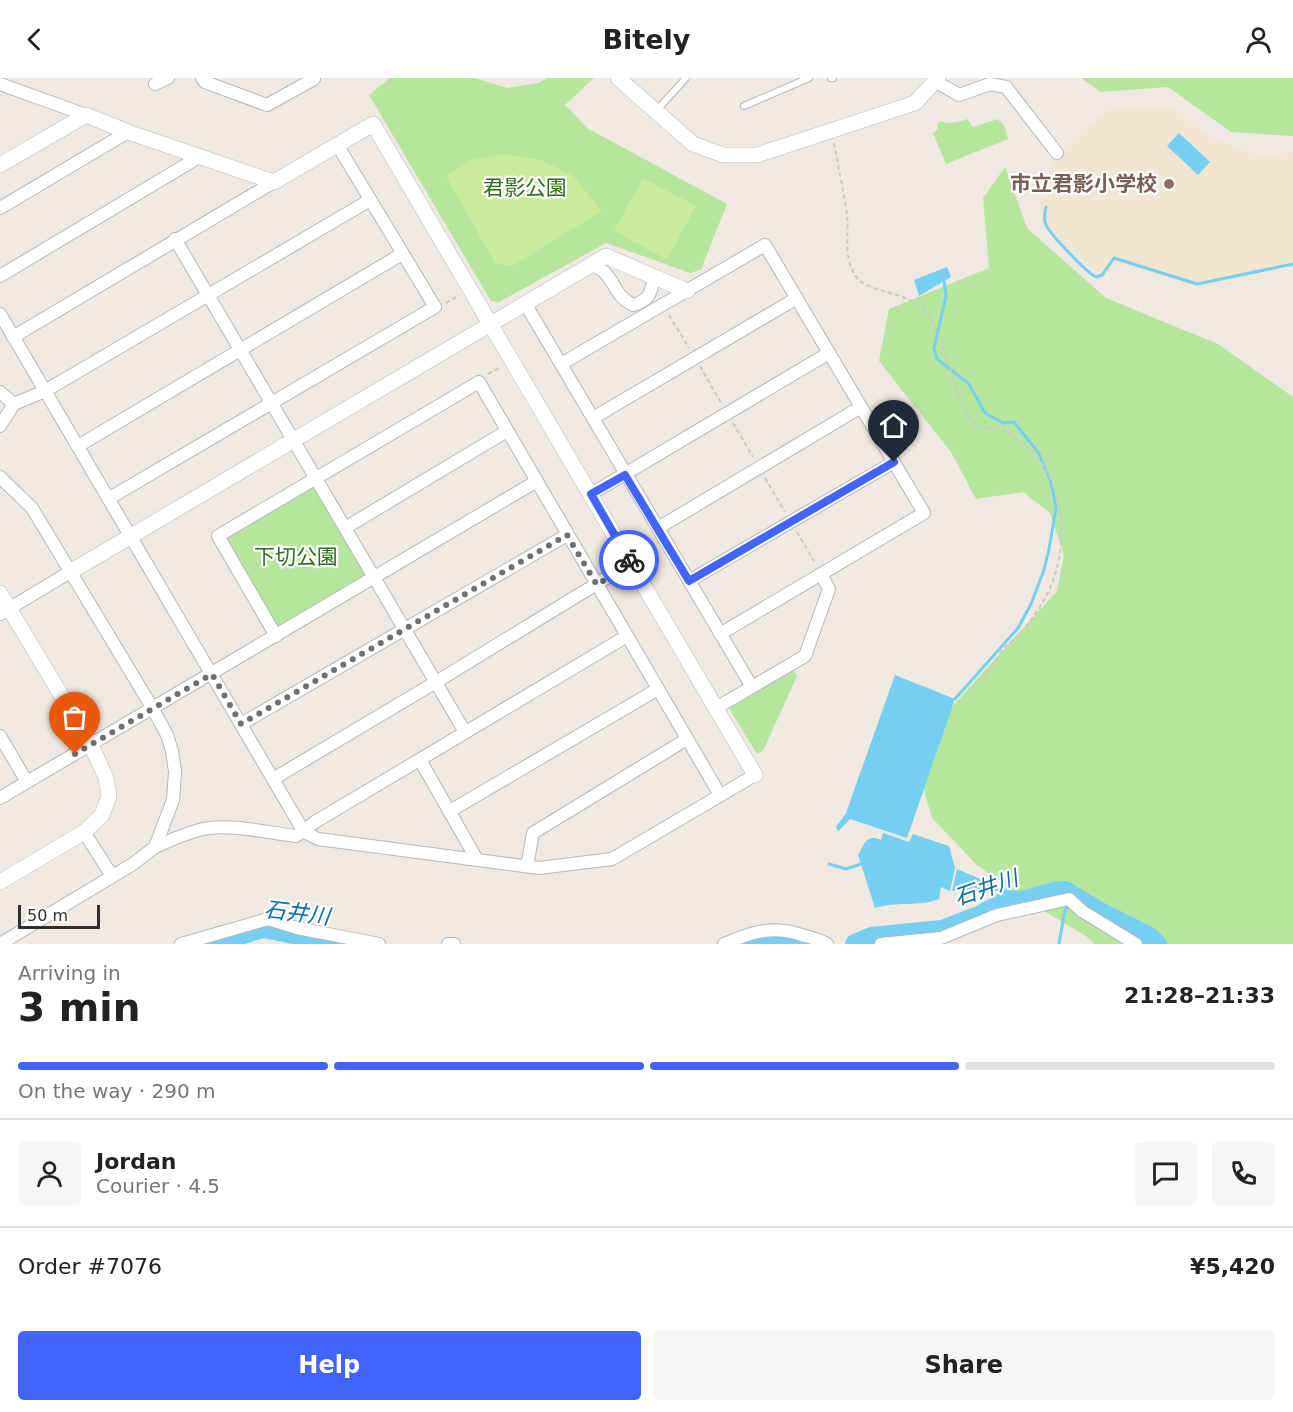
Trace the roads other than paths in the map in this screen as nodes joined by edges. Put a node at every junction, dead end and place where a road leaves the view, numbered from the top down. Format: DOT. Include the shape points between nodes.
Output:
graph roads {
  1 [pos="168,78"];
  2 [pos="201,78"];
  3 [pos="287,78"];
  4 [pos="618,78"];
  5 [pos="686,78"];
  6 [pos="809,78"];
  7 [pos="314,79"];
  8 [pos="934,79"];
  9 [pos="0,84"];
  10 [pos="155,84"];
  11 [pos="298,87"];
  12 [pos="744,106"];
  13 [pos="656,111"];
  14 [pos="86,115"];
  15 [pos="128,132"];
  16 [pos="338,146"];
  17 [pos="1057,153"];
  18 [pos="199,157"];
  19 [pos="0,165"];
  20 [pos="274,182"];
  21 [pos="370,200"];
  22 [pos="0,208"];
  23 [pos="175,239"];
  24 [pos="402,254"];
  25 [pos="591,265"];
  26 [pos="0,276"];
  27 [pos="654,276"];
  28 [pos="687,291"];
  29 [pos="208,295"];
  30 [pos="797,298"];
  31 [pos="526,304"];
  32 [pos="0,314"];
  33 [pos="490,325"];
  34 [pos="13,337"];
  35 [pos="240,350"];
  36 [pos="829,353"];
  37 [pos="561,364"];
  38 [pos="45,391"];
  39 [pos="0,392"];
  40 [pos="271,403"];
  41 [pos="14,404"];
  42 [pos="861,406"];
  43 [pos="593,418"];
  44 [pos="0,426"];
  45 [pos="507,431"];
  46 [pos="294,442"];
  47 [pos="78,447"];
  48 [pos="894,462"];
  49 [pos="625,475"];
  50 [pos="0,477"];
  51 [pos="315,478"];
  52 [pos="537,481"];
  53 [pos="591,494"];
  54 [pos="108,499"];
  55 [pos="345,528"];
  56 [pos="658,528"];
  57 [pos="567,535"];
  58 [pos="131,538"];
  59 [pos="631,563"];
  60 [pos="70,572"];
  61 [pos="821,574"];
  62 [pos="374,576"];
  63 [pos="689,581"];
  64 [pos="597,585"];
  65 [pos="0,593"];
  66 [pos="4,611"];
  67 [pos="405,629"];
  68 [pos="720,634"];
  69 [pos="276,636"];
  70 [pos="627,636"];
  71 [pos="212,674"];
  72 [pos="436,682"];
  73 [pos="752,687"];
  74 [pos="658,689"];
  75 [pos="716,708"];
  76 [pos="153,709"];
  77 [pos="241,724"];
  78 [pos="465,732"];
  79 [pos="0,736"];
  80 [pos="687,739"];
  81 [pos="91,745"];
  82 [pos="420,760"];
  83 [pos="755,775"];
  84 [pos="273,778"];
  85 [pos="27,782"];
  86 [pos="720,795"];
  87 [pos="0,798"];
  88 [pos="450,811"];
  89 [pos="84,832"];
  90 [pos="304,832"];
  91 [pos="155,847"];
  92 [pos="476,858"];
  93 [pos="526,866"];
  94 [pos="112,876"];
  95 [pos="0,882"];
  96 [pos="0,944"];
  97 [pos="181,944"];
  98 [pos="379,944"];
  99 [pos="448,944"];
  100 [pos="454,944"];
  101 [pos="724,944"];
  102 [pos="827,944"];
  103 [pos="881,944"];
  104 [pos="1136,944"];
  1 -- 10 [label="street"];
  2 -- 11 [label="street" via="267,105"];
  3 -- 11 [label="street"];
  4 -- 13 [label="street"];
  5 -- 13 [label="lane"];
  6 -- 12 [label="lane"];
  7 -- 11 [label="street"];
  8 -- 13 [label="street" via="915,103 757,155 723,155 693,144"];
  8 -- 17 [label="street" via="959,95 990,84 1006,87"];
  9 -- 14 [label="street"];
  14 -- 15 [label="street"];
  14 -- 19 [label="street"];
  15 -- 18 [label="street"];
  15 -- 22 [label="street"];
  16 -- 20 [label="street"];
  16 -- 21 [label="street"];
  16 -- 33 [label="street" via="373,124"];
  18 -- 20 [label="street"];
  18 -- 26 [label="street"];
  20 -- 23 [label="street"];
  21 -- 24 [label="street"];
  21 -- 29 [label="street"];
  23 -- 29 [label="street"];
  23 -- 34 [label="street"];
  24 -- 35 [label="street"];
  24 -- 40 [label="street" via="435,307"];
  25 -- 27 [label="street" via="606,256"];
  25 -- 27 [label="street" via="606,273 616,291 633,305 643,302 651,293"];
  25 -- 31 [label="street"];
  27 -- 28 [label="street"];
  28 -- 30 [label="street" via="765,245"];
  28 -- 37 [label="street"];
  29 -- 35 [label="street"];
  29 -- 38 [label="street"];
  30 -- 36 [label="street"];
  30 -- 43 [label="street"];
  31 -- 33 [label="street"];
  31 -- 37 [label="street"];
  32 -- 34 [label="street"];
  33 -- 46 [label="street"];
  33 -- 53 [label="street"];
  34 -- 38 [label="street"];
  35 -- 40 [label="street"];
  35 -- 47 [label="street"];
  36 -- 42 [label="street"];
  36 -- 49 [label="street"];
  37 -- 43 [label="street"];
  38 -- 41 [label="street"];
  38 -- 47 [label="street"];
  39 -- 41 [label="street"];
  40 -- 46 [label="street"];
  40 -- 54 [label="street"];
  41 -- 44 [label="street"];
  42 -- 48 [label="street"];
  42 -- 56 [label="street"];
  43 -- 49 [label="street"];
  45 -- 51 [label="street" via="479,382"];
  45 -- 52 [label="street"];
  45 -- 55 [label="street"];
  46 -- 51 [label="street"];
  46 -- 58 [label="street"];
  47 -- 54 [label="street"];
  48 -- 61 [label="street" via="924,513"];
  48 -- 63 [label="street"];
  49 -- 53 [label="street"];
  49 -- 56 [label="street"];
  50 -- 60 [label="street" via="32,508"];
  51 -- 55 [label="street"];
  51 -- 69 [label="street" via="218,536"];
  52 -- 57 [label="street"];
  52 -- 62 [label="street"];
  53 -- 59 [label="street"];
  54 -- 58 [label="street"];
  55 -- 62 [label="street"];
  56 -- 63 [label="street"];
  57 -- 64 [label="street"];
  57 -- 67 [label="street"];
  58 -- 60 [label="street"];
  58 -- 71 [label="street"];
  59 -- 64 [label="street"];
  59 -- 75 [label="street"];
  60 -- 66 [label="street"];
  60 -- 76 [label="street"];
  61 -- 68 [label="street"];
  61 -- 73 [label="street" via="829,589 805,656"];
  62 -- 67 [label="street"];
  62 -- 69 [label="street"];
  63 -- 68 [label="street"];
  64 -- 70 [label="street"];
  64 -- 72 [label="street"];
  65 -- 66 [label="street"];
  66 -- 81 [label="street"];
  67 -- 72 [label="street"];
  67 -- 77 [label="street"];
  68 -- 73 [label="street"];
  69 -- 71 [label="street"];
  70 -- 74 [label="street"];
  70 -- 78 [label="street"];
  71 -- 76 [label="street"];
  71 -- 77 [label="street"];
  72 -- 78 [label="street"];
  72 -- 84 [label="street"];
  73 -- 75 [label="street"];
  74 -- 80 [label="street"];
  74 -- 88 [label="street"];
  75 -- 83 [label="street"];
  76 -- 81 [label="street"];
  76 -- 91 [label="street" via="167,735 175,772 173,800"];
  77 -- 84 [label="street"];
  78 -- 82 [label="street"];
  79 -- 85 [label="street"];
  80 -- 86 [label="street"];
  80 -- 93 [label="street" via="533,833"];
  81 -- 85 [label="street"];
  81 -- 89 [label="street" via="109,795 102,814"];
  82 -- 88 [label="street"];
  82 -- 90 [label="street"];
  83 -- 86 [label="street"];
  84 -- 90 [label="street"];
  85 -- 87 [label="street"];
  86 -- 93 [label="street" via="612,859 539,868"];
  88 -- 92 [label="street"];
  89 -- 94 [label="street"];
  89 -- 95 [label="street"];
  90 -- 91 [label="street" via="296,836 205,828"];
  90 -- 92 [label="street" via="318,839"];
  91 -- 94 [label="street"];
  92 -- 93 [label="street"];
  94 -- 96 [label="street"];
  97 -- 98 [label="street" via="268,919"];
  99 -- 100 [label="street"];
  101 -- 102 [label="street" via="762,930 777,929"];
  103 -- 104 [label="street" via="941,938 997,915 1068,899"];
}
